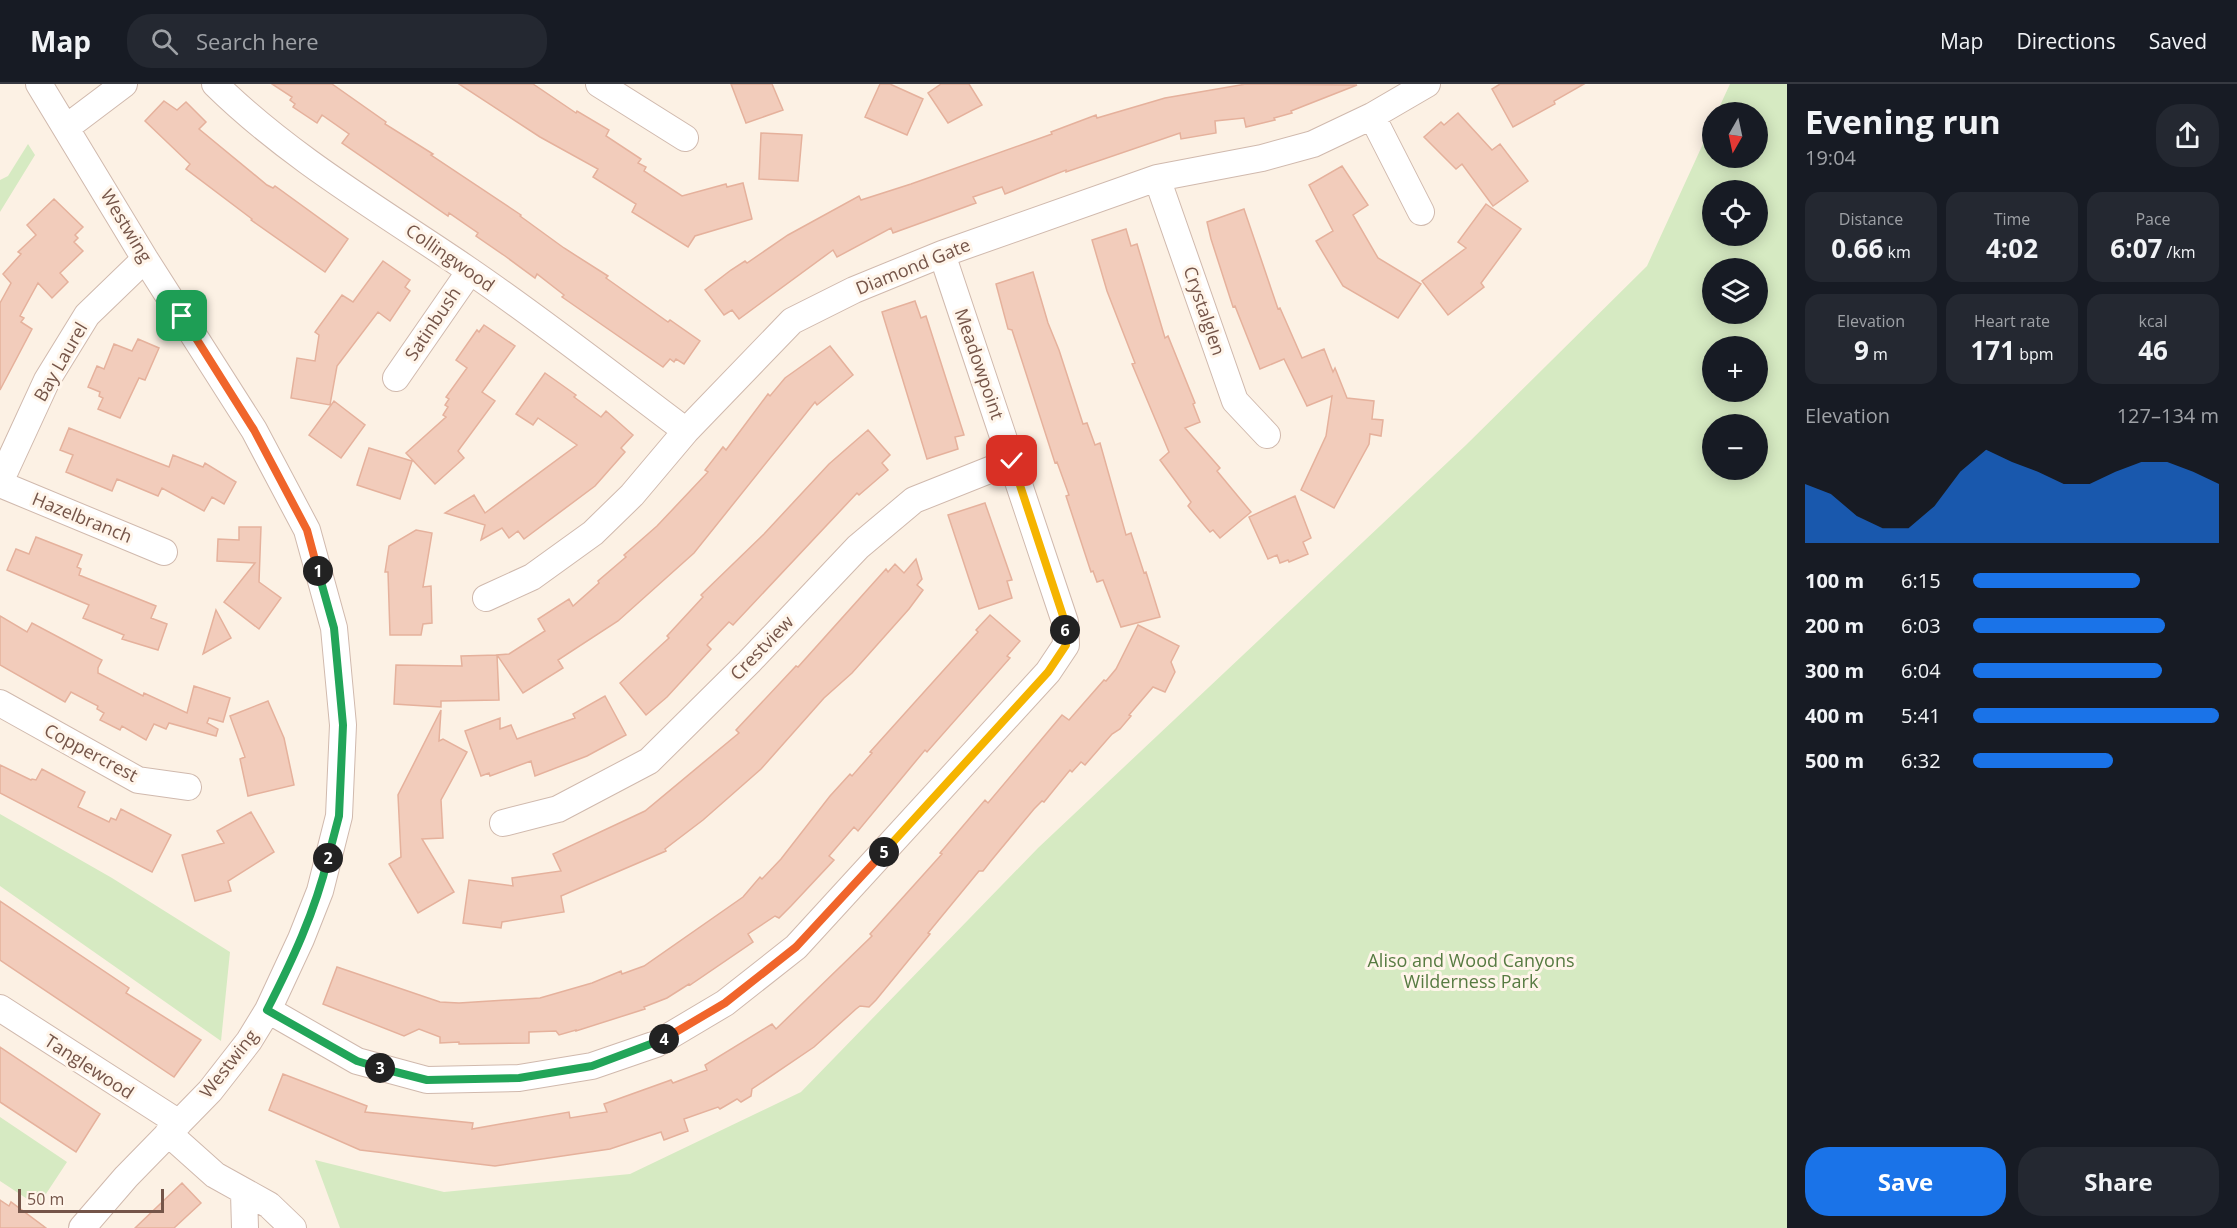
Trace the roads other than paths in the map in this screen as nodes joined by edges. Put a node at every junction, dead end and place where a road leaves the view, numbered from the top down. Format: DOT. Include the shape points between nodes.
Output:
graph roads {
  1 [pos="39,84"];
  2 [pos="124,84"];
  3 [pos="215,84"];
  4 [pos="599,84"];
  5 [pos="1427,84"];
  6 [pos="1372,116"];
  7 [pos="67,127"];
  8 [pos="685,138"];
  9 [pos="1157,178"];
  10 [pos="1421,212"];
  11 [pos="942,254"];
  12 [pos="145,259"];
  13 [pos="470,270"];
  14 [pos="396,378"];
  15 [pos="686,431"];
  16 [pos="1267,435"];
  17 [pos="1012,461"];
  18 [pos="0,483"];
  19 [pos="164,552"];
  20 [pos="486,598"];
  21 [pos="0,703"];
  22 [pos="188,788"];
  23 [pos="503,823"];
  24 [pos="0,1008"];
  25 [pos="267,1010"];
  26 [pos="174,1128"];
  27 [pos="244,1193"];
  28 [pos="82,1228"];
  29 [pos="245,1228"];
  30 [pos="293,1228"];
  1 -- 7 [label="street, Westwing"];
  2 -- 7 [label="street"];
  3 -- 13 [label="street, Collingwood" via="236,105 328,176"];
  4 -- 8 [label="street"];
  5 -- 6 [label="street, Diamond Gate"];
  6 -- 9 [label="street, Diamond Gate" via="1313,144"];
  6 -- 10 [label="street"];
  7 -- 12 [label="street, Westwing"];
  9 -- 11 [label="street, Diamond Gate"];
  9 -- 16 [label="street, Crystalglen" via="1235,400"];
  11 -- 15 [label="street, Diamond Gate" via="854,290 792,321"];
  11 -- 17 [label="street, Meadowpoint"];
  12 -- 18 [label="street, Bay Laurel" via="87,315 47,380"];
  12 -- 25 [label="street, Westwing" via="254,430 307,530 334,628 343,725 339,816 320,891"];
  13 -- 14 [label="street, Satinbush"];
  13 -- 15 [label="street, Collingwood"];
  15 -- 20 [label="street, Diamond Gate" via="632,495 593,533 532,577"];
  17 -- 23 [label="street, Crestview" via="914,500 858,548 649,761 558,809"];
  17 -- 25 [label="street, Meadowpoint" via="1065,622 1066,645 1048,672 796,947 725,1003 656,1044 592,1066 519,1078 427,1080 357,1061"];
  18 -- 19 [label="street, Hazelbranch"];
  21 -- 22 [label="street, Coppercrest" via="138,780"];
  24 -- 26 [label="street, Tanglewood"];
  25 -- 26 [label="street, Westwing" via="210,1091"];
  26 -- 27 [label="street, Tanglewood" via="215,1175"];
  26 -- 28 [label="street, Westwing"];
  27 -- 29 [label="street"];
  27 -- 30 [label="street, Tanglewood" via="269,1205"];
}
